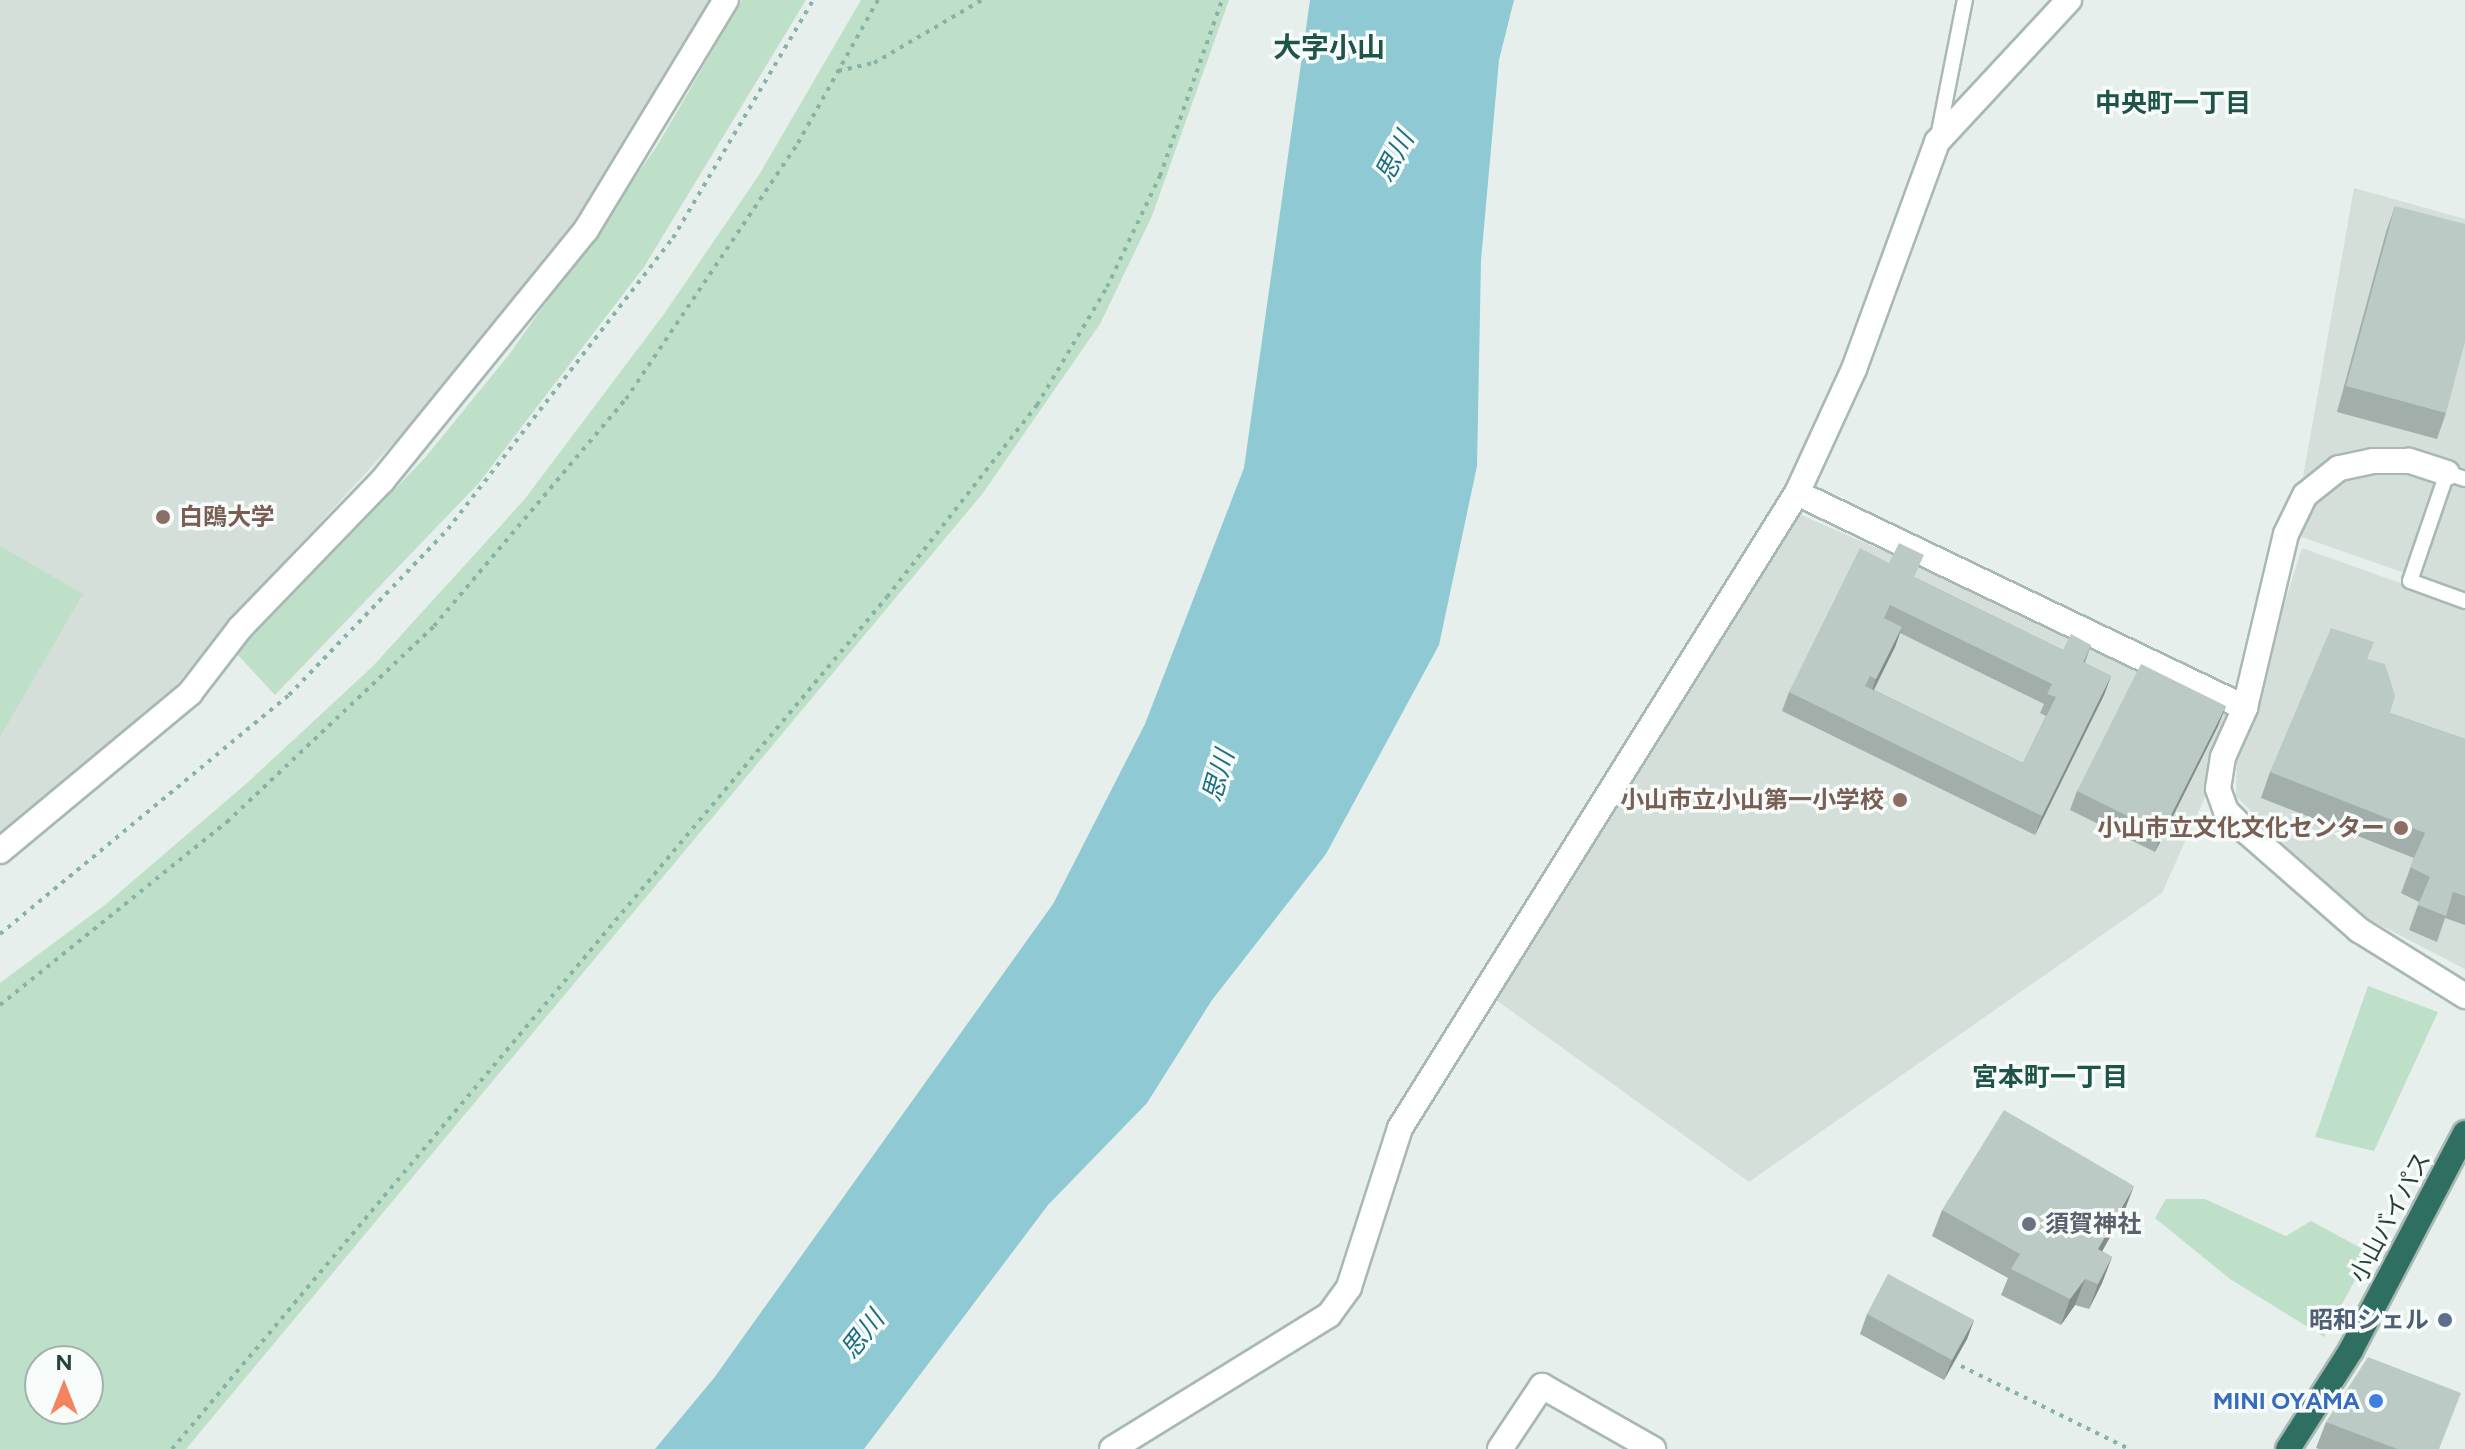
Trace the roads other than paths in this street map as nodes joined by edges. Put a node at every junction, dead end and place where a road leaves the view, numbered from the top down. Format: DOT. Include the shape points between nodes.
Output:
graph roads {
  1 [pos="726,0"];
  2 [pos="1965,0"];
  3 [pos="2069,0"];
  4 [pos="1937,142"];
  5 [pos="2456,476"];
  6 [pos="1797,493"];
  7 [pos="2465,601"];
  8 [pos="2245,708"];
  9 [pos="0,851"];
  10 [pos="2465,996"];
  11 [pos="2465,1133"];
  12 [pos="1112,1449"];
  13 [pos="1500,1449"];
  14 [pos="1653,1449"];
  15 [pos="2288,1449"];
  1 -- 9 [label="street" via="586,230 382,481 240,628 190,693"];
  2 -- 4 [label="lane"];
  3 -- 4 [label="street"];
  4 -- 6 [label="street" via="1854,369"];
  5 -- 7 [label="lane" via="2410,581"];
  5 -- 8 [label="street" via="2409,461 2373,461 2339,468 2305,495 2286,534"];
  6 -- 8 [label="street"];
  6 -- 12 [label="street" via="1400,1128 1349,1287 1329,1315"];
  8 -- 10 [label="street" via="2223,757 2218,789 2226,811 2359,930"];
  11 -- 15 [label="highway, 小山バイパス" via="2351,1350"];
  13 -- 14 [label="street" via="1542,1386"];
}
